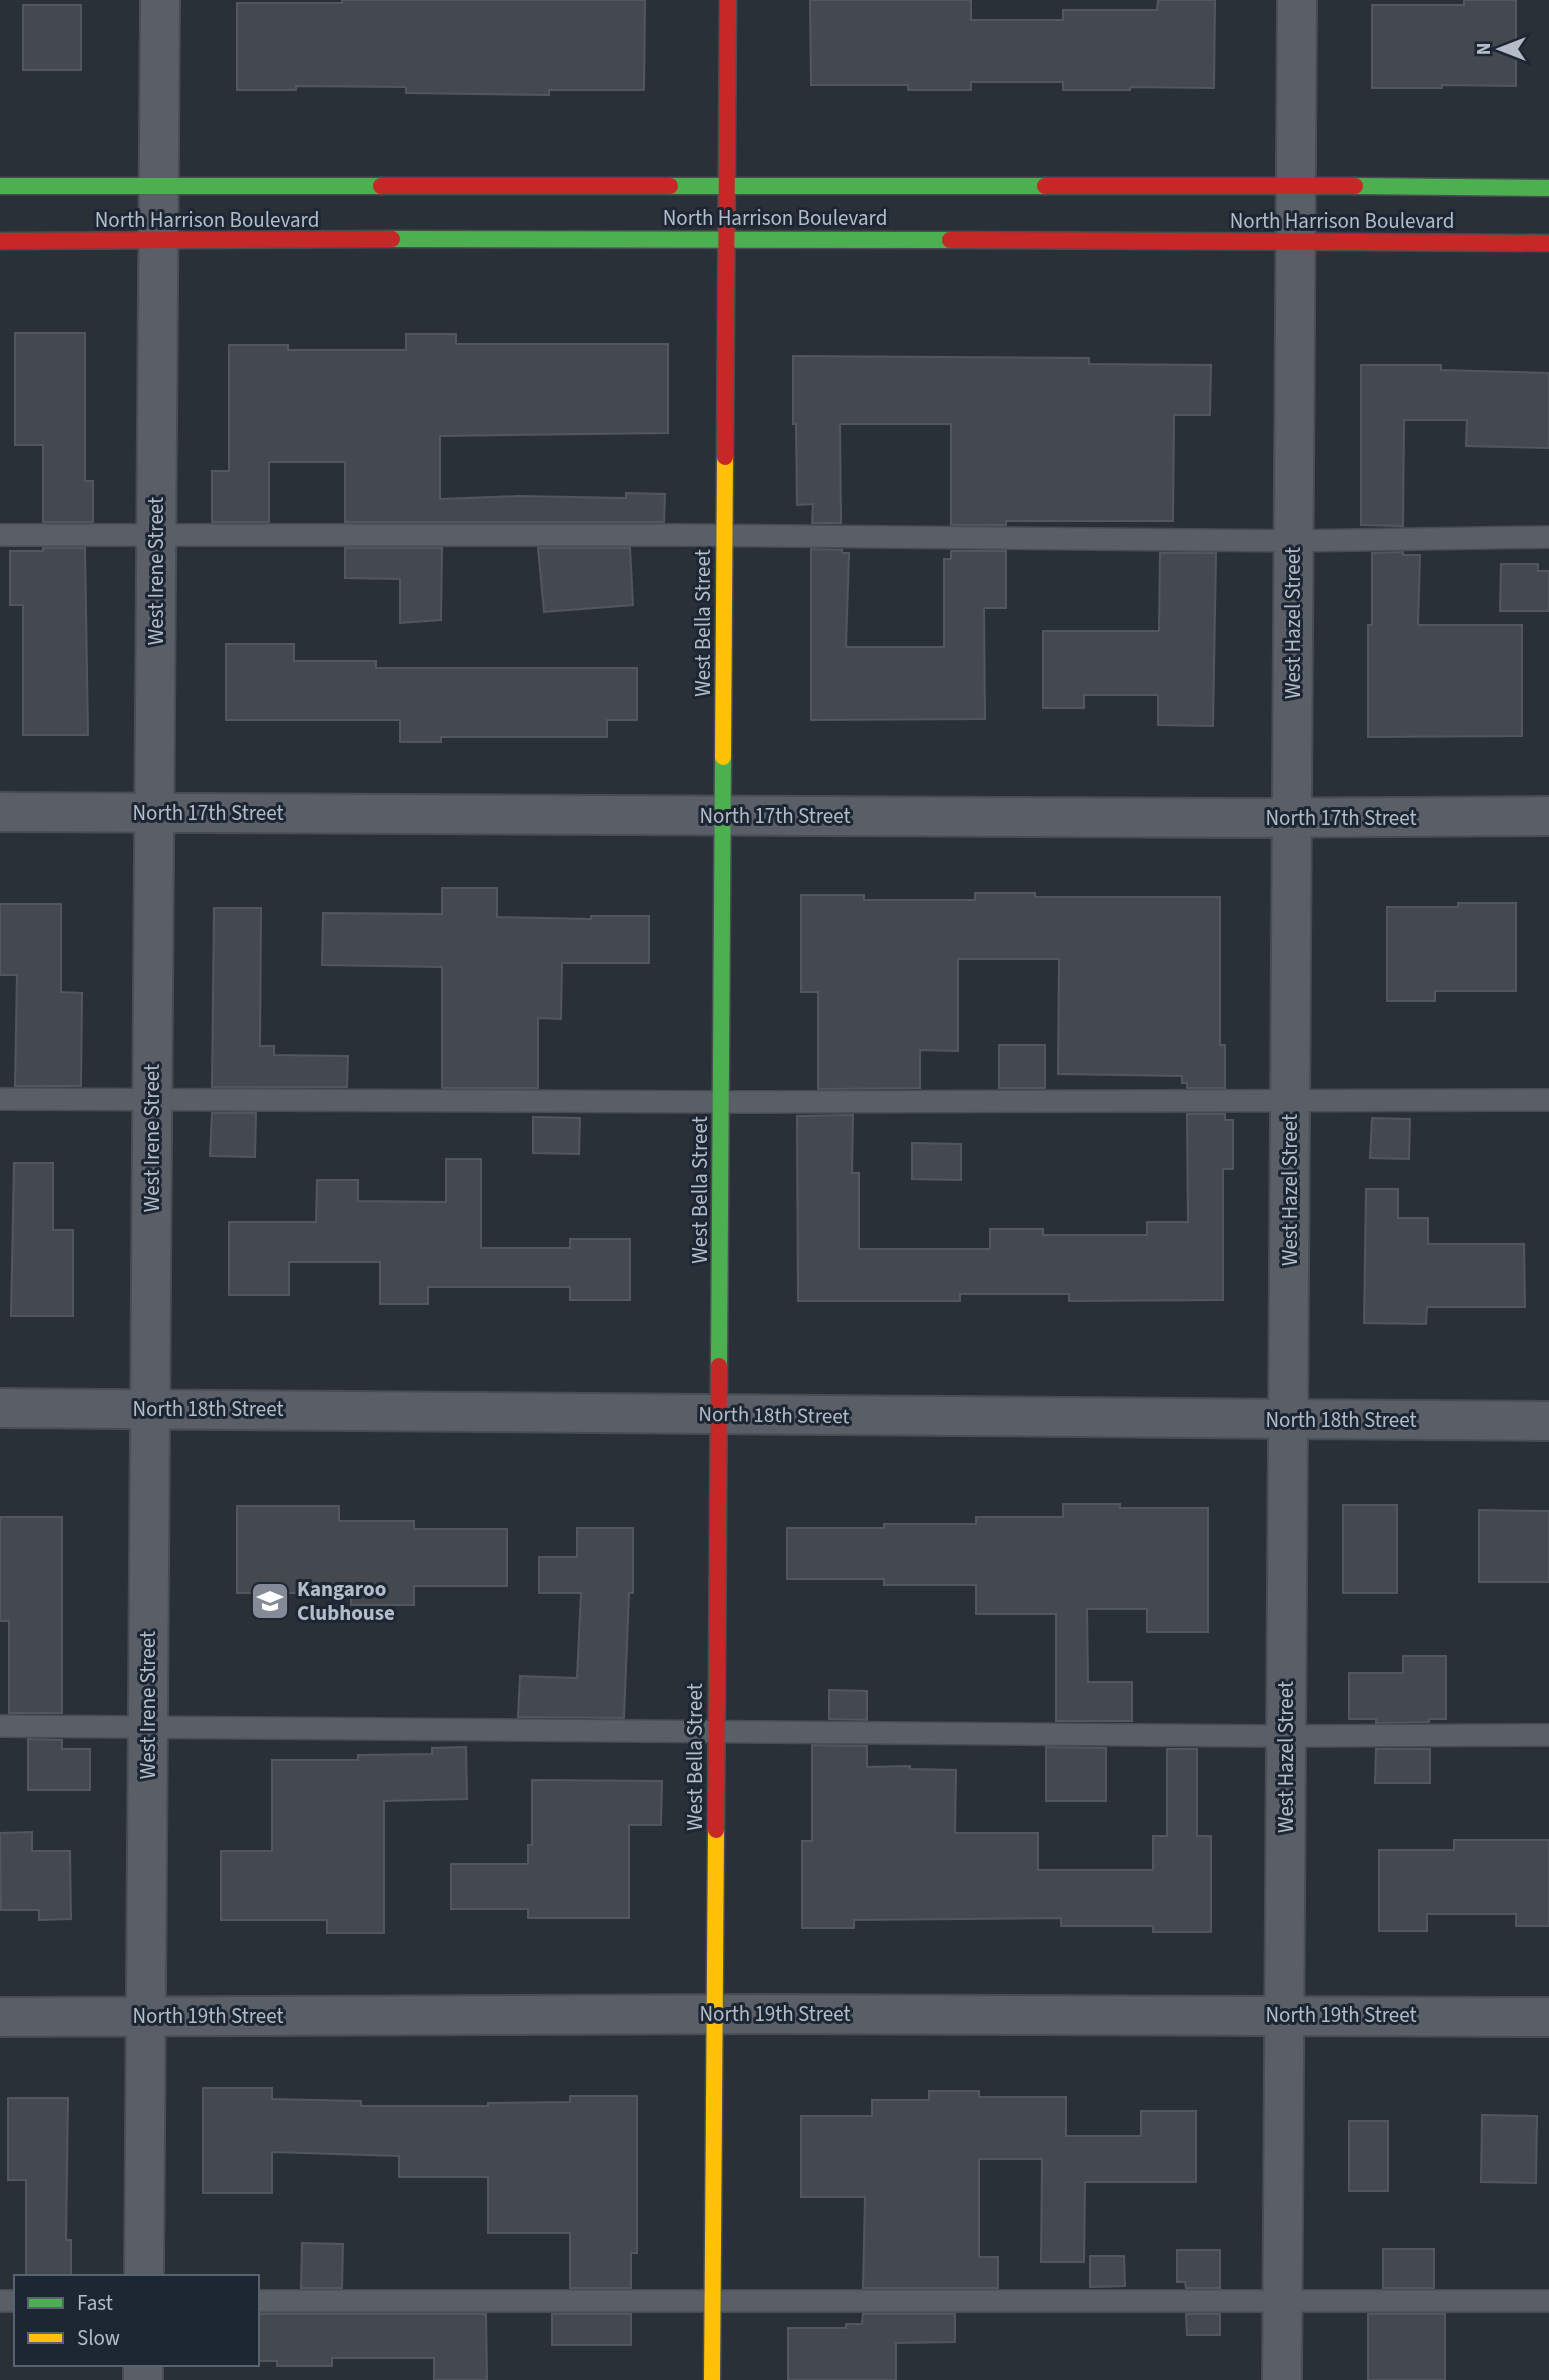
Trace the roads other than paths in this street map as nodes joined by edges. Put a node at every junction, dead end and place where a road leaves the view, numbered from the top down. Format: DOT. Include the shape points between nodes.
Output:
graph roads {
  1 [pos="160,0"];
  2 [pos="729,0"];
  3 [pos="1297,0"];
  4 [pos="0,186"];
  5 [pos="728,186"];
  6 [pos="1296,186"];
  7 [pos="159,187"];
  8 [pos="1549,188"];
  9 [pos="727,239"];
  10 [pos="0,241"];
  11 [pos="158,241"];
  12 [pos="1296,243"];
  13 [pos="1549,243"];
  14 [pos="0,536"];
  15 [pos="725,536"];
  16 [pos="156,537"];
  17 [pos="1549,537"];
  18 [pos="1294,541"];
  19 [pos="0,812"];
  20 [pos="154,812"];
  21 [pos="723,816"];
  22 [pos="1549,816"];
  23 [pos="1292,818"];
  24 [pos="0,1099"];
  25 [pos="152,1100"];
  26 [pos="1549,1100"];
  27 [pos="1290,1101"];
  28 [pos="721,1102"];
  29 [pos="0,1408"];
  30 [pos="150,1408"];
  31 [pos="719,1414"];
  32 [pos="1289,1420"];
  33 [pos="1549,1421"];
  34 [pos="0,1726"];
  35 [pos="147,1726"];
  36 [pos="717,1732"];
  37 [pos="1549,1735"];
  38 [pos="1287,1736"];
  39 [pos="715,2014"];
  40 [pos="1285,2014"];
  41 [pos="0,2017"];
  42 [pos="145,2017"];
  43 [pos="1549,2017"];
  44 [pos="144,2275"];
  45 [pos="259,2301"];
  46 [pos="713,2301"];
  47 [pos="1283,2301"];
  48 [pos="1549,2301"];
  49 [pos="712,2380"];
  50 [pos="1282,2380"];
  1 -- 7 [label="street, West Irene Street"];
  2 -- 5 [label="street, West Bella Street"];
  3 -- 6 [label="street, West Hazel Street"];
  4 -- 7 [label="street, North Harrison Boulevard"];
  5 -- 6 [label="street, North Harrison Boulevard"];
  5 -- 7 [label="street, North Harrison Boulevard"];
  5 -- 9 [label="street, West Bella Street"];
  6 -- 8 [label="street, North Harrison Boulevard"];
  6 -- 12 [label="street, West Hazel Street"];
  7 -- 11 [label="street, West Irene Street"];
  9 -- 11 [label="street, North Harrison Boulevard"];
  9 -- 12 [label="street, North Harrison Boulevard"];
  9 -- 15 [label="street, West Bella Street"];
  10 -- 11 [label="street, North Harrison Boulevard"];
  11 -- 16 [label="street, West Irene Street"];
  12 -- 13 [label="street, North Harrison Boulevard"];
  12 -- 18 [label="street, West Hazel Street"];
  14 -- 16 [label="lane"];
  15 -- 16 [label="lane"];
  15 -- 18 [label="lane"];
  15 -- 21 [label="street, West Bella Street"];
  16 -- 20 [label="street, West Irene Street"];
  17 -- 18 [label="lane"];
  18 -- 23 [label="street, West Hazel Street"];
  19 -- 20 [label="street, North 17th Street"];
  20 -- 21 [label="street, North 17th Street"];
  20 -- 25 [label="street, West Irene Street"];
  21 -- 23 [label="street, North 17th Street"];
  21 -- 28 [label="street, West Bella Street"];
  22 -- 23 [label="street, North 17th Street"];
  23 -- 27 [label="street, West Hazel Street"];
  24 -- 25 [label="lane"];
  25 -- 28 [label="lane"];
  25 -- 30 [label="street, West Irene Street"];
  26 -- 27 [label="lane"];
  27 -- 28 [label="lane"];
  27 -- 32 [label="street, West Hazel Street"];
  28 -- 31 [label="street, West Bella Street"];
  29 -- 30 [label="street, North 18th Street"];
  30 -- 31 [label="street, North 18th Street"];
  30 -- 35 [label="street, West Irene Street"];
  31 -- 32 [label="street, North 18th Street"];
  31 -- 36 [label="street, West Bella Street"];
  32 -- 33 [label="street, North 18th Street"];
  32 -- 38 [label="street, West Hazel Street"];
  34 -- 35 [label="lane"];
  35 -- 36 [label="lane"];
  35 -- 42 [label="street, West Irene Street"];
  36 -- 38 [label="lane"];
  36 -- 39 [label="street, West Bella Street"];
  37 -- 38 [label="lane"];
  38 -- 40 [label="street, West Hazel Street"];
  39 -- 40 [label="street, North 19th Street"];
  39 -- 42 [label="street, North 19th Street"];
  39 -- 46 [label="street, West Bella Street"];
  40 -- 43 [label="street, North 19th Street"];
  40 -- 47 [label="street, West Hazel Street"];
  41 -- 42 [label="street, North 19th Street"];
  42 -- 44 [label="street, West Irene Street"];
  45 -- 46 [label="lane"];
  46 -- 47 [label="lane"];
  46 -- 49 [label="street, West Bella Street"];
  47 -- 48 [label="lane"];
  47 -- 50 [label="street, West Hazel Street"];
}
